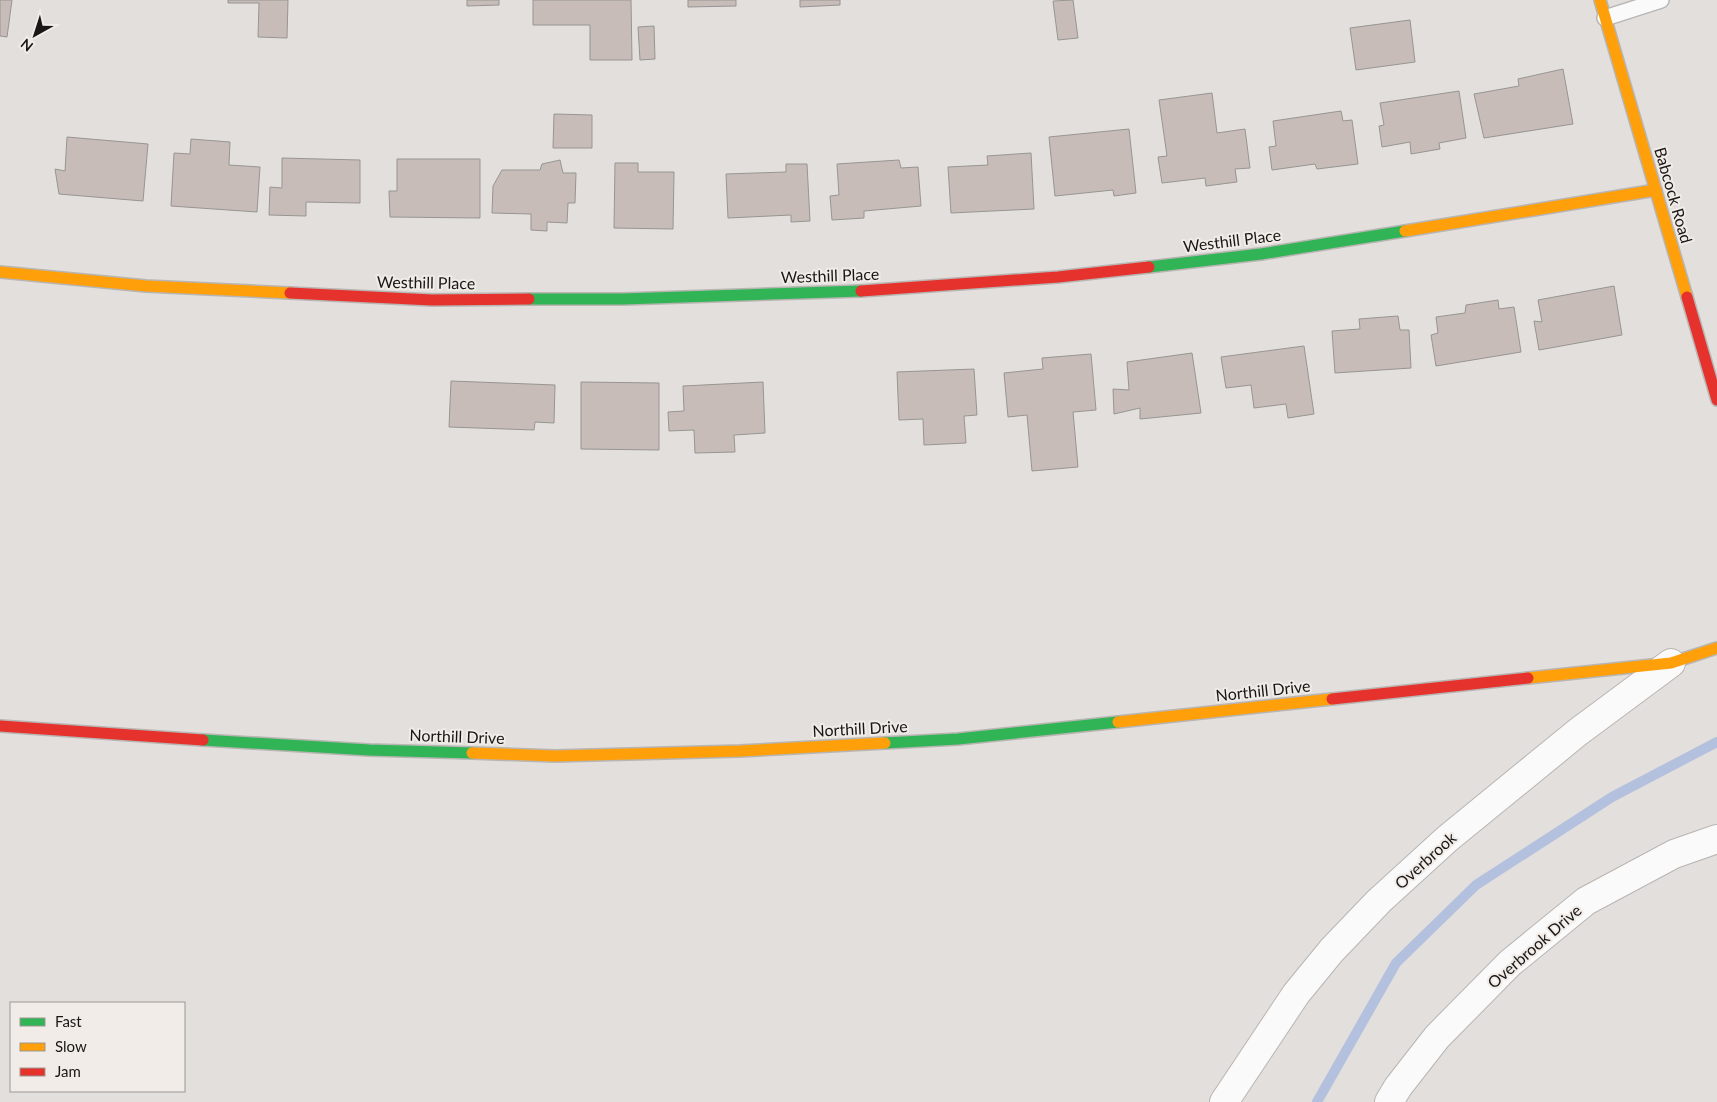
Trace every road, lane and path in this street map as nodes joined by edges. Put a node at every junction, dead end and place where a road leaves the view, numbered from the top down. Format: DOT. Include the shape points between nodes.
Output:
graph roads {
  1 [pos="1600,0"];
  2 [pos="1660,0"];
  3 [pos="1605,18"];
  4 [pos="1656,190"];
  5 [pos="0,272"];
  6 [pos="1717,400"];
  7 [pos="1717,648"];
  8 [pos="1671,663"];
  9 [pos="0,726"];
  10 [pos="1717,839"];
  11 [pos="1224,1102"];
  12 [pos="1389,1102"];
  1 -- 3 [label="street, Babcock Road"];
  2 -- 3 [label="lane"];
  3 -- 4 [label="street, Babcock Road"];
  4 -- 5 [label="street, Westhill Place" via="1261,254 1058,277 858,291 623,299 432,300 146,286"];
  4 -- 6 [label="street, Babcock Road"];
  7 -- 8 [label="street, Northill Drive"];
  8 -- 9 [label="street, Northill Drive" via="958,739 740,751 555,756 369,750"];
  8 -- 11 [label="street, Overbrook" via="1531,770 1447,839 1379,901 1296,994"];
  10 -- 12 [label="street, Overbrook Drive" via="1674,854 1586,900 1510,963 1437,1036"];
}
